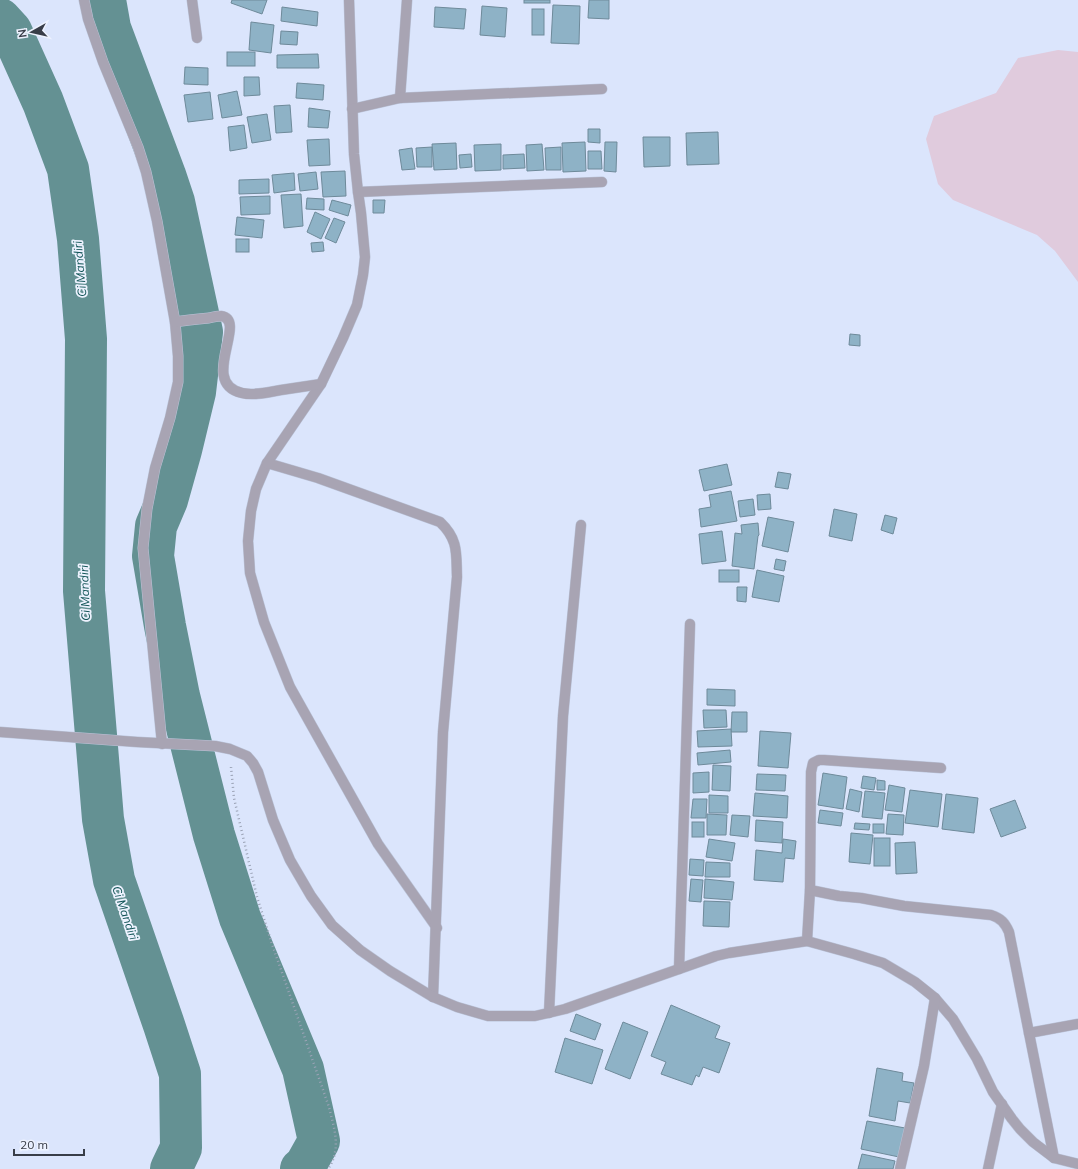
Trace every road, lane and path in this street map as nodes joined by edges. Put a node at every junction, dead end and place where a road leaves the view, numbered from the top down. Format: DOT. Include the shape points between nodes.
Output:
graph roads {
  1 [pos="84,0"];
  2 [pos="192,0"];
  3 [pos="349,0"];
  4 [pos="407,0"];
  5 [pos="197,38"];
  6 [pos="602,89"];
  7 [pos="400,98"];
  8 [pos="352,109"];
  9 [pos="602,182"];
  10 [pos="358,192"];
  11 [pos="175,322"];
  12 [pos="321,384"];
  13 [pos="267,463"];
  14 [pos="581,525"];
  15 [pos="690,624"];
  16 [pos="0,732"];
  17 [pos="162,744"];
  18 [pos="230,749"];
  19 [pos="941,768"];
  20 [pos="810,890"];
  21 [pos="436,928"];
  22 [pos="807,940"];
  23 [pos="680,969"];
  24 [pos="433,997"];
  25 [pos="935,998"];
  26 [pos="549,1013"];
  27 [pos="1078,1024"];
  28 [pos="1029,1033"];
  29 [pos="1002,1104"];
  30 [pos="1054,1158"];
  31 [pos="1078,1164"];
  32 [pos="328,1169"];
  33 [pos="900,1169"];
  34 [pos="988,1169"];
  1 -- 11 [label="street" via="95,41 146,172"];
  2 -- 5 [label="street"];
  3 -- 8 [label="street"];
  4 -- 7 [label="street"];
  6 -- 7 [label="street"];
  7 -- 8 [label="street"];
  8 -- 10 [label="street"];
  9 -- 10 [label="street"];
  10 -- 12 [label="street" via="364,238 363,275 357,305"];
  11 -- 12 [label="street" via="222,316 228,320 230,332 223,368 225,381 237,392 255,394"];
  11 -- 17 [label="street" via="178,382 154,468 143,548"];
  12 -- 13 [label="street"];
  13 -- 21 [label="street" via="256,489 248,541 250,573 264,622 290,687 378,844"];
  13 -- 21 [label="street" via="318,478 440,522 452,536 457,577 443,732"];
  14 -- 26 [label="street" via="563,716"];
  15 -- 23 [label="street"];
  16 -- 17 [label="street"];
  17 -- 18 [label="street"];
  18 -- 24 [label="street" via="247,756 253,762 290,860 310,896 332,925 360,950"];
  18 -- 32 [label="path" via="234,798 258,897 335,1131 337,1147"];
  19 -- 20 [label="street" via="824,760 813,763"];
  20 -- 22 [label="street"];
  20 -- 28 [label="street" via="998,918 1009,932"];
  21 -- 24 [label="street"];
  22 -- 23 [label="street" via="728,953"];
  22 -- 25 [label="street" via="884,963"];
  23 -- 26 [label="street"];
  24 -- 26 [label="street" via="488,1016 535,1016"];
  25 -- 29 [label="street" via="953,1019"];
  25 -- 33 [label="street" via="924,1066"];
  27 -- 28 [label="street"];
  28 -- 30 [label="street"];
  29 -- 30 [label="street" via="1033,1142"];
  29 -- 34 [label="street"];
  30 -- 31 [label="street"];
}
